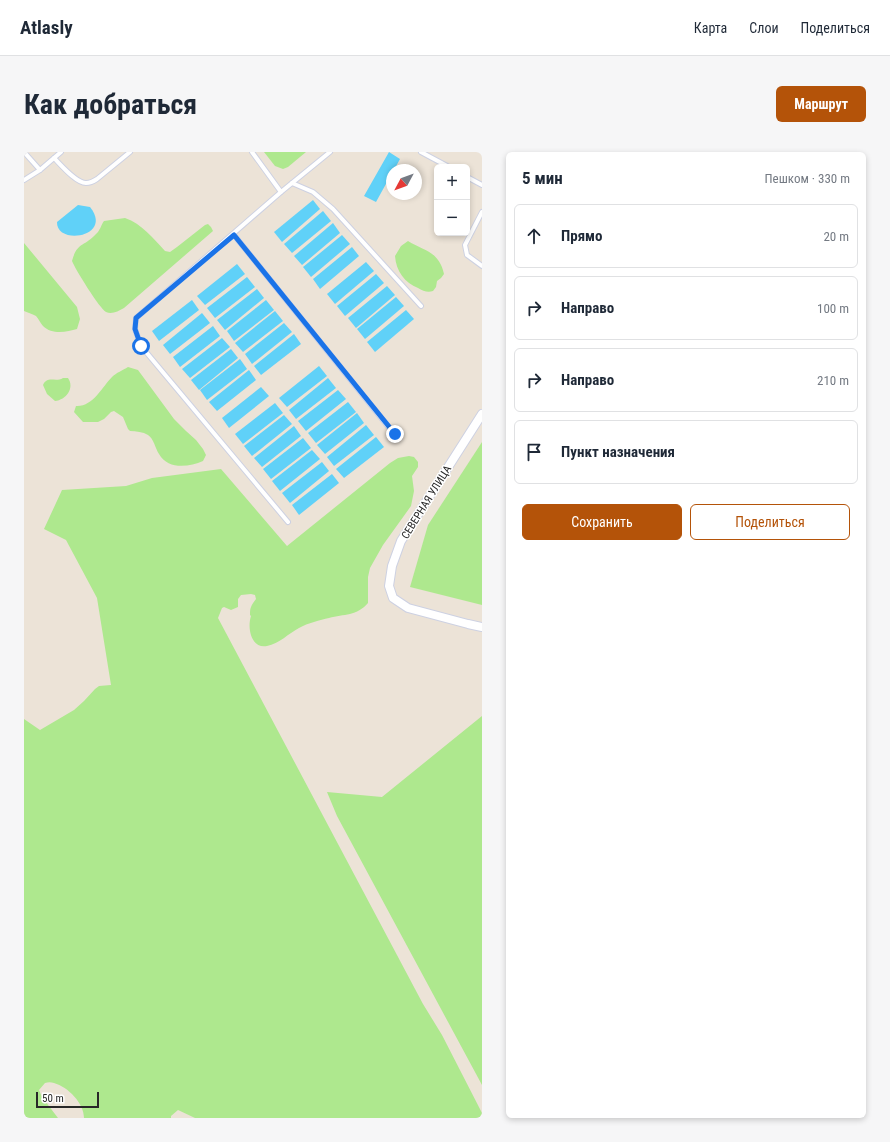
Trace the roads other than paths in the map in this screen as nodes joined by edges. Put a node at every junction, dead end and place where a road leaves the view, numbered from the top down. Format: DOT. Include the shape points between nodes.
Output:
graph roads {
  1 [pos="24,152"];
  2 [pos="61,152"];
  3 [pos="130,152"];
  4 [pos="252,152"];
  5 [pos="330,152"];
  6 [pos="421,152"];
  7 [pos="54,158"];
  8 [pos="443,164"];
  9 [pos="40,170"];
  10 [pos="470,179"];
  11 [pos="24,180"];
  12 [pos="292,183"];
  13 [pos="482,185"];
  14 [pos="281,192"];
  15 [pos="482,212"];
  16 [pos="234,235"];
  17 [pos="482,266"];
  18 [pos="420,306"];
  19 [pos="482,414"];
  20 [pos="395,434"];
  21 [pos="288,522"];
  22 [pos="482,627"];
  1 -- 9 [label="lane"];
  2 -- 7 [label="lane"];
  3 -- 7 [label="lane" via="87,184 81,182"];
  4 -- 14 [label="lane"];
  5 -- 12 [label="lane"];
  6 -- 8 [label="lane"];
  7 -- 9 [label="lane"];
  9 -- 11 [label="lane"];
  10 -- 13 [label="lane"];
  12 -- 14 [label="lane"];
  12 -- 18 [label="lane" via="313,192 333,209"];
  14 -- 16 [label="lane"];
  15 -- 17 [label="lane" via="465,245 467,255"];
  16 -- 20 [label="lane"];
  16 -- 21 [label="lane" via="136,318 135,329 141,346"];
  19 -- 22 [label="street, СЕВЕРНАЯ УЛИЦА" via="400,541 389,586 393,598 408,608"];
}
